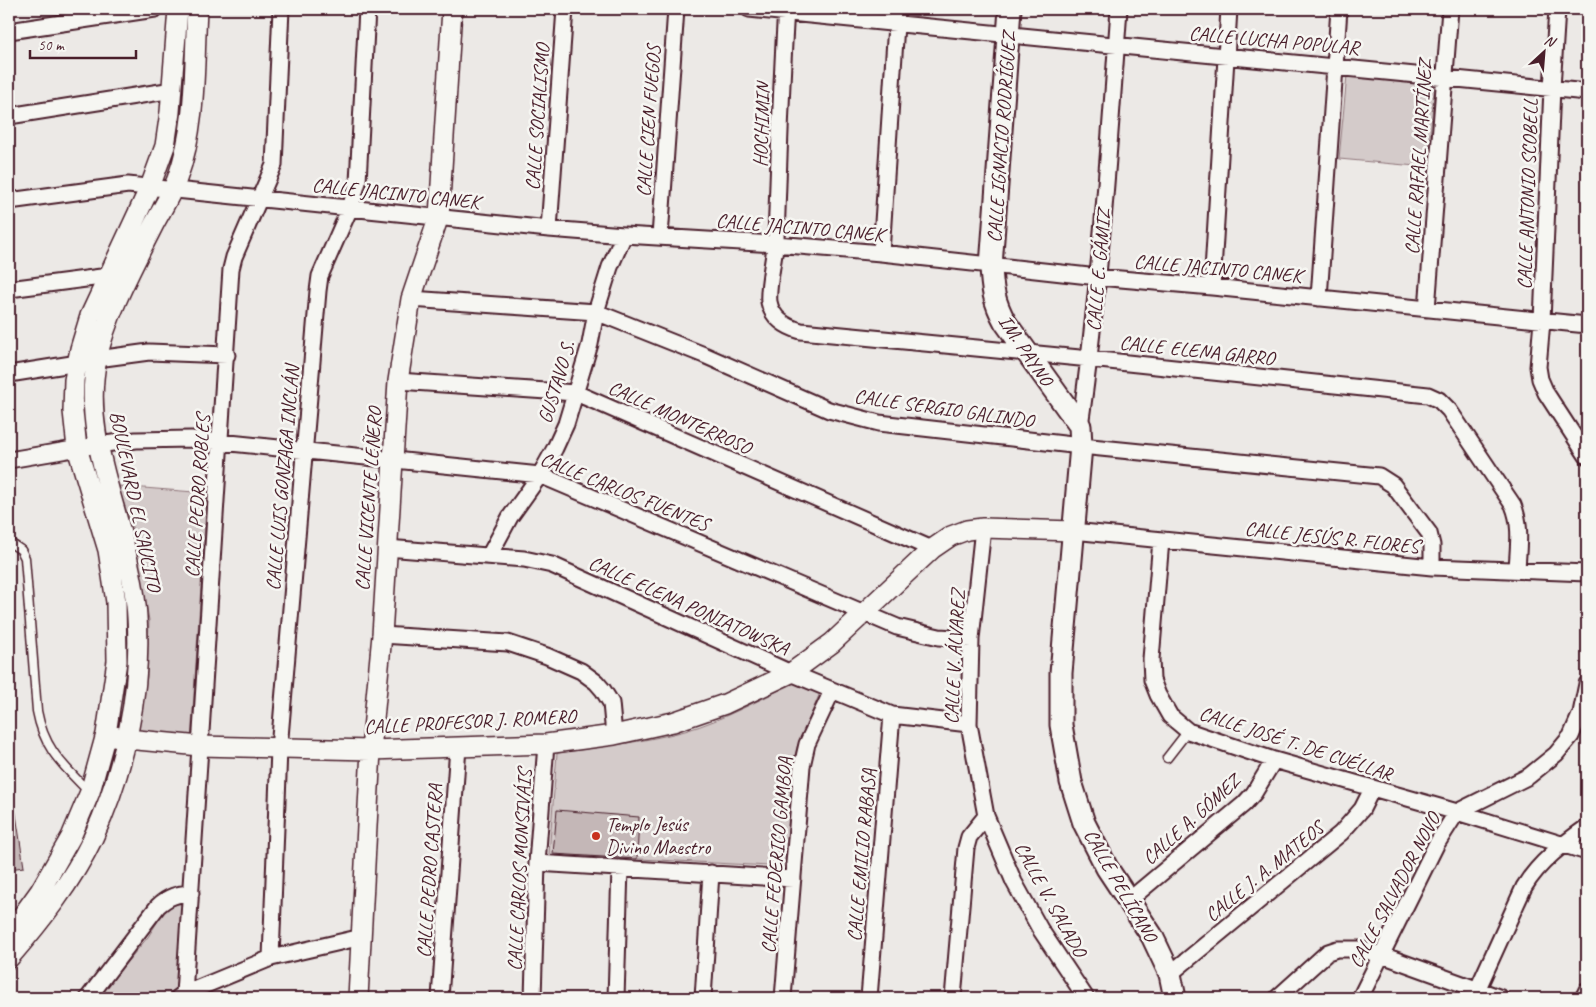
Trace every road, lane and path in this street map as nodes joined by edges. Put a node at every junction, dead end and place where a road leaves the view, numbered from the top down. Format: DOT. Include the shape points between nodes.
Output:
graph roads {
  1 [pos="155,9"];
  2 [pos="178,9"];
  3 [pos="197,9"];
  4 [pos="281,9"];
  5 [pos="367,9"];
  6 [pos="452,9"];
  7 [pos="565,9"];
  8 [pos="676,9"];
  9 [pos="749,9"];
  10 [pos="1010,9"];
  11 [pos="1119,9"];
  12 [pos="1229,9"];
  13 [pos="1339,9"];
  14 [pos="1450,9"];
  15 [pos="1557,9"];
  16 [pos="786,11"];
  17 [pos="896,16"];
  18 [pos="9,31"];
  19 [pos="1009,33"];
  20 [pos="1116,44"];
  21 [pos="1226,57"];
  22 [pos="1335,66"];
  23 [pos="1444,77"];
  24 [pos="1552,88"];
  25 [pos="172,90"];
  26 [pos="1587,92"];
  27 [pos="9,116"];
  28 [pos="150,187"];
  29 [pos="172,190"];
  30 [pos="259,199"];
  31 [pos="9,201"];
  32 [pos="350,208"];
  33 [pos="440,216"];
  34 [pos="549,228"];
  35 [pos="624,235"];
  36 [pos="660,237"];
  37 [pos="776,244"];
  38 [pos="881,253"];
  39 [pos="991,266"];
  40 [pos="109,276"];
  41 [pos="1098,277"];
  42 [pos="1212,287"];
  43 [pos="9,289"];
  44 [pos="411,298"];
  45 [pos="1318,298"];
  46 [pos="1427,308"];
  47 [pos="596,312"];
  48 [pos="1542,321"];
  49 [pos="1587,325"];
  50 [pos="1025,352"];
  51 [pos="226,355"];
  52 [pos="97,359"];
  53 [pos="1090,359"];
  54 [pos="78,363"];
  55 [pos="9,374"];
  56 [pos="398,381"];
  57 [pos="576,393"];
  58 [pos="1080,436"];
  59 [pos="221,441"];
  60 [pos="97,445"];
  61 [pos="77,448"];
  62 [pos="304,449"];
  63 [pos="1587,456"];
  64 [pos="392,458"];
  65 [pos="9,460"];
  66 [pos="540,475"];
  67 [pos="983,528"];
  68 [pos="1074,531"];
  69 [pos="1161,540"];
  70 [pos="9,542"];
  71 [pos="387,548"];
  72 [pos="932,549"];
  73 [pos="488,556"];
  74 [pos="1432,567"];
  75 [pos="1517,570"];
  76 [pos="1587,572"];
  77 [pos="866,613"];
  78 [pos="382,635"];
  79 [pos="971,639"];
  80 [pos="791,673"];
  81 [pos="1587,684"];
  82 [pos="832,691"];
  83 [pos="892,715"];
  84 [pos="968,724"];
  85 [pos="1188,731"];
  86 [pos="106,734"];
  87 [pos="614,734"];
  88 [pos="127,739"];
  89 [pos="546,744"];
  90 [pos="200,746"];
  91 [pos="458,747"];
  92 [pos="279,749"];
  93 [pos="371,750"];
  94 [pos="1167,758"];
  95 [pos="1274,760"];
  96 [pos="1372,789"];
  97 [pos="90,792"];
  98 [pos="1457,812"];
  99 [pos="986,816"];
  100 [pos="1587,828"];
  101 [pos="1562,844"];
  102 [pos="1587,852"];
  103 [pos="537,863"];
  104 [pos="620,868"];
  105 [pos="711,873"];
  106 [pos="793,879"];
  107 [pos="191,893"];
  108 [pos="1128,901"];
  109 [pos="9,934"];
  110 [pos="362,937"];
  111 [pos="1382,955"];
  112 [pos="9,958"];
  113 [pos="271,958"];
  114 [pos="1170,974"];
  115 [pos="1587,990"];
  116 [pos="1476,994"];
  117 [pos="181,996"];
  118 [pos="88,998"];
  119 [pos="358,998"];
  120 [pos="440,998"];
  121 [pos="533,998"];
  122 [pos="616,998"];
  123 [pos="703,998"];
  124 [pos="783,998"];
  125 [pos="869,998"];
  126 [pos="953,998"];
  127 [pos="1086,998"];
  128 [pos="1175,998"];
  129 [pos="1276,998"];
  130 [pos="1360,998"];
  131 [pos="1501,998"];
  132 [pos="1583,998"];
  1 -- 18 [label="street"];
  2 -- 25 [label="street, BOULEVARD EL SAUCITO"];
  3 -- 29 [label="street, BOULEVARD EL SAUCITO" via="192,112"];
  4 -- 30 [label="street, CALLE PEDRO ROBLES" via="274,166"];
  5 -- 32 [label="street, CALLE LUIS GONZAGA INCLÁN" via="358,182"];
  6 -- 33 [label="street, CALLE VICENTE LEÑERO"];
  7 -- 34 [label="street, CALLE SOCIALISMO"];
  8 -- 36 [label="street, CALLE CIEN FUEGOS"];
  9 -- 16 [label="street, CALLE LUCHA POPULAR"];
  10 -- 19 [label="main road, CALLE IGNACIO RODRÍGUEZ"];
  11 -- 20 [label="street, CALLE E. GÁMIZ"];
  12 -- 21 [label="street"];
  13 -- 22 [label="street"];
  14 -- 23 [label="street, CALLE RAFAEL MARTÍNEZ"];
  15 -- 24 [label="street, CALLE ANTONIO SCOBELL"];
  16 -- 17 [label="street, CALLE LUCHA POPULAR"];
  16 -- 37 [label="street, HOCHIMIN"];
  17 -- 19 [label="street, CALLE LUCHA POPULAR"];
  17 -- 38 [label="street"];
  19 -- 20 [label="street, CALLE LUCHA POPULAR"];
  19 -- 39 [label="main road, CALLE IGNACIO RODRÍGUEZ"];
  20 -- 21 [label="street, CALLE LUCHA POPULAR"];
  20 -- 41 [label="street, CALLE E. GÁMIZ"];
  21 -- 22 [label="street, CALLE LUCHA POPULAR"];
  21 -- 42 [label="street"];
  22 -- 23 [label="street, CALLE LUCHA POPULAR"];
  22 -- 45 [label="street"];
  23 -- 24 [label="street, CALLE LUCHA POPULAR"];
  23 -- 46 [label="street, CALLE RAFAEL MARTÍNEZ"];
  24 -- 26 [label="street, CALLE LUCHA POPULAR"];
  24 -- 48 [label="street, CALLE ANTONIO SCOBELL"];
  25 -- 27 [label="street"];
  25 -- 28 [label="street, BOULEVARD EL SAUCITO" via="168,129"];
  28 -- 29 [label="street, CALLE JACINTO CANEK"];
  28 -- 31 [label="street, CALLE JACINTO CANEK" via="114,186"];
  28 -- 40 [label="street, BOULEVARD EL SAUCITO"];
  29 -- 30 [label="street, CALLE JACINTO CANEK"];
  29 -- 52 [label="street, BOULEVARD EL SAUCITO" via="118,298"];
  30 -- 32 [label="street, CALLE JACINTO CANEK"];
  30 -- 51 [label="street, CALLE PEDRO ROBLES" via="231,269"];
  32 -- 33 [label="street, CALLE JACINTO CANEK"];
  32 -- 62 [label="street, CALLE LUIS GONZAGA INCLÁN" via="320,276"];
  33 -- 34 [label="street, CALLE JACINTO CANEK"];
  33 -- 44 [label="street, CALLE VICENTE LEÑERO"];
  34 -- 35 [label="street, CALLE JACINTO CANEK"];
  35 -- 36 [label="street, CALLE JACINTO CANEK"];
  35 -- 47 [label="street, GUSTAVO S."];
  36 -- 37 [label="street, CALLE JACINTO CANEK"];
  37 -- 38 [label="street, CALLE JACINTO CANEK"];
  37 -- 50 [label="street, CALLE ELENA GARRO" via="769,300 775,316 788,327 801,331"];
  38 -- 39 [label="street, CALLE JACINTO CANEK"];
  39 -- 41 [label="street, CALLE JACINTO CANEK"];
  39 -- 50 [label="main road, IM. PAYNO" via="992,293 997,307"];
  40 -- 43 [label="street"];
  40 -- 54 [label="street, BOULEVARD EL SAUCITO" via="90,316"];
  41 -- 42 [label="street, CALLE JACINTO CANEK"];
  41 -- 53 [label="street, CALLE E. GÁMIZ"];
  42 -- 45 [label="street, CALLE JACINTO CANEK"];
  44 -- 47 [label="street, CALLE SERGIO GALINDO"];
  44 -- 56 [label="street, CALLE VICENTE LEÑERO"];
  45 -- 46 [label="street, CALLE JACINTO CANEK"];
  46 -- 48 [label="street, CALLE JACINTO CANEK"];
  47 -- 57 [label="street, GUSTAVO S."];
  47 -- 58 [label="street, CALLE SERGIO GALINDO" via="853,417 879,423"];
  48 -- 49 [label="street, CALLE JACINTO CANEK"];
  48 -- 63 [label="street" via="1540,380"];
  50 -- 53 [label="street, CALLE ELENA GARRO"];
  50 -- 58 [label="main road, IM. PAYNO"];
  51 -- 52 [label="street" via="149,352"];
  51 -- 59 [label="street, CALLE PEDRO ROBLES"];
  52 -- 60 [label="street, BOULEVARD EL SAUCITO" via="93,394"];
  53 -- 58 [label="street, CALLE E. GÁMIZ"];
  53 -- 75 [label="street, CALLE ELENA GARRO" via="1434,397 1449,410 1513,505 1520,531"];
  54 -- 55 [label="street"];
  54 -- 61 [label="street, BOULEVARD EL SAUCITO" via="73,411"];
  56 -- 57 [label="street, CALLE MONTERROSO"];
  56 -- 64 [label="street, CALLE VICENTE LEÑERO"];
  57 -- 66 [label="street, GUSTAVO S." via="566,424"];
  57 -- 72 [label="street, CALLE MONTERROSO"];
  58 -- 68 [label="main road, CALLE E. GÁMIZ"];
  58 -- 74 [label="street, CALLE SERGIO GALINDO" via="1384,478 1396,488 1428,533 1432,545"];
  59 -- 60 [label="street, CALLE CARLOS FUENTES" via="136,440"];
  59 -- 62 [label="street, CALLE CARLOS FUENTES"];
  59 -- 90 [label="street, CALLE PEDRO ROBLES"];
  60 -- 61 [label="street, CALLE CARLOS FUENTES"];
  60 -- 88 [label="street, BOULEVARD EL SAUCITO" via="127,554 137,615 138,665"];
  61 -- 65 [label="street, CALLE CARLOS FUENTES"];
  61 -- 86 [label="street, BOULEVARD EL SAUCITO" via="108,550 116,602 117,661"];
  62 -- 64 [label="street, CALLE CARLOS FUENTES"];
  62 -- 92 [label="street, CALLE LUIS GONZAGA INCLÁN"];
  64 -- 66 [label="street, CALLE CARLOS FUENTES"];
  64 -- 71 [label="street, CALLE VICENTE LEÑERO"];
  66 -- 73 [label="street, GUSTAVO S." via="510,517"];
  66 -- 77 [label="street, CALLE CARLOS FUENTES"];
  67 -- 68 [label="street, CALLE PROFESOR J. ROMERO"];
  67 -- 72 [label="street, CALLE PROFESOR J. ROMERO" via="951,536"];
  67 -- 79 [label="street, CALLE V. ÁLVAREZ"];
  68 -- 69 [label="street, CALLE JESÚS R. FLORES"];
  68 -- 108 [label="main road, CALLE PELÍCANO" via="1063,634 1061,725 1071,782 1084,823"];
  69 -- 74 [label="street, CALLE JESÚS R. FLORES"];
  69 -- 85 [label="street, CALLE JOSÉ T. DE CUÉLLAR" via="1152,680 1170,716"];
  70 -- 97 [label="lane" via="21,550 25,558 36,711 40,727 51,751"];
  71 -- 73 [label="street, CALLE ELENA PONIATOWSKA"];
  71 -- 78 [label="street, CALLE VICENTE LEÑERO"];
  72 -- 77 [label="street, CALLE PROFESOR J. ROMERO"];
  73 -- 80 [label="street, CALLE ELENA PONIATOWSKA" via="552,565"];
  74 -- 75 [label="street, CALLE JESÚS R. FLORES"];
  75 -- 76 [label="street, CALLE JESÚS R. FLORES"];
  77 -- 79 [label="street, CALLE CARLOS FUENTES" via="918,633"];
  77 -- 80 [label="street, CALLE PROFESOR J. ROMERO"];
  78 -- 87 [label="street" via="508,643 547,656 581,671 603,690 610,703"];
  78 -- 93 [label="street, CALLE VICENTE LEÑERO"];
  79 -- 84 [label="street, CALLE V. ÁLVAREZ"];
  80 -- 82 [label="street, CALLE ELENA PONIATOWSKA"];
  80 -- 87 [label="street, CALLE PROFESOR J. ROMERO" via="725,704 673,722"];
  81 -- 98 [label="street, CALLE SALVADOR NOVO" via="1581,713 1571,736 1556,754 1529,776"];
  82 -- 83 [label="street, CALLE ELENA PONIATOWSKA"];
  82 -- 106 [label="street, CALLE FEDERICO GAMBOA" via="807,744 802,766"];
  83 -- 84 [label="street, CALLE ELENA PONIATOWSKA"];
  83 -- 125 [label="street, CALLE EMILIO RABASA"];
  84 -- 99 [label="street, CALLE V. ÁLVAREZ"];
  85 -- 94 [label="lane"];
  85 -- 95 [label="street, CALLE JOSÉ T. DE CUÉLLAR"];
  86 -- 88 [label="street, CALLE PROFESOR J. ROMERO"];
  86 -- 97 [label="street, BOULEVARD EL SAUCITO"];
  87 -- 89 [label="street, CALLE PROFESOR J. ROMERO"];
  88 -- 90 [label="street, CALLE PROFESOR J. ROMERO"];
  88 -- 112 [label="street, BOULEVARD EL SAUCITO" via="111,794 93,838 36,927"];
  89 -- 91 [label="street, CALLE PROFESOR J. ROMERO"];
  89 -- 103 [label="street, CALLE CARLOS MONSIVÁIS"];
  90 -- 92 [label="street, CALLE PROFESOR J. ROMERO"];
  90 -- 107 [label="street, CALLE PEDRO ROBLES"];
  91 -- 93 [label="street, CALLE PROFESOR J. ROMERO"];
  91 -- 120 [label="street, CALLE PEDRO CASTERA"];
  92 -- 93 [label="street, CALLE PROFESOR J. ROMERO"];
  92 -- 113 [label="street, CALLE LUIS GONZAGA INCLÁN"];
  93 -- 110 [label="street, CALLE VICENTE LEÑERO"];
  95 -- 96 [label="street, CALLE JOSÉ T. DE CUÉLLAR"];
  95 -- 108 [label="street, CALLE A. GÓMEZ" via="1244,804"];
  96 -- 98 [label="street, CALLE JOSÉ T. DE CUÉLLAR"];
  96 -- 114 [label="street, CALLE J. A. MATEOS" via="1362,809 1341,833"];
  97 -- 109 [label="street, BOULEVARD EL SAUCITO" via="71,837 40,892"];
  98 -- 101 [label="street, CALLE JOSÉ T. DE CUÉLLAR"];
  98 -- 111 [label="street, CALLE SALVADOR NOVO" via="1436,845"];
  99 -- 126 [label="street" via="969,837 966,848"];
  99 -- 127 [label="street, CALLE V. SALADO" via="1014,882"];
  100 -- 101 [label="street"];
  101 -- 102 [label="street, CALLE JOSÉ T. DE CUÉLLAR"];
  101 -- 116 [label="street" via="1531,875 1524,887"];
  103 -- 104 [label="street"];
  103 -- 121 [label="street, CALLE CARLOS MONSIVÁIS"];
  104 -- 105 [label="street"];
  104 -- 122 [label="street"];
  105 -- 106 [label="street"];
  105 -- 123 [label="street"];
  106 -- 124 [label="street, CALLE FEDERICO GAMBOA"];
  107 -- 117 [label="street, CALLE PEDRO ROBLES"];
  107 -- 118 [label="street" via="175,894 158,906"];
  108 -- 114 [label="main road, CALLE PELÍCANO" via="1152,936"];
  110 -- 113 [label="street"];
  110 -- 119 [label="street, CALLE VICENTE LEÑERO"];
  111 -- 116 [label="street"];
  111 -- 129 [label="street" via="1359,949 1328,952"];
  111 -- 130 [label="street, CALLE SALVADOR NOVO"];
  113 -- 117 [label="street"];
  114 -- 128 [label="main road, CALLE PELÍCANO"];
  115 -- 132 [label="street"];
  116 -- 131 [label="street"];
}
